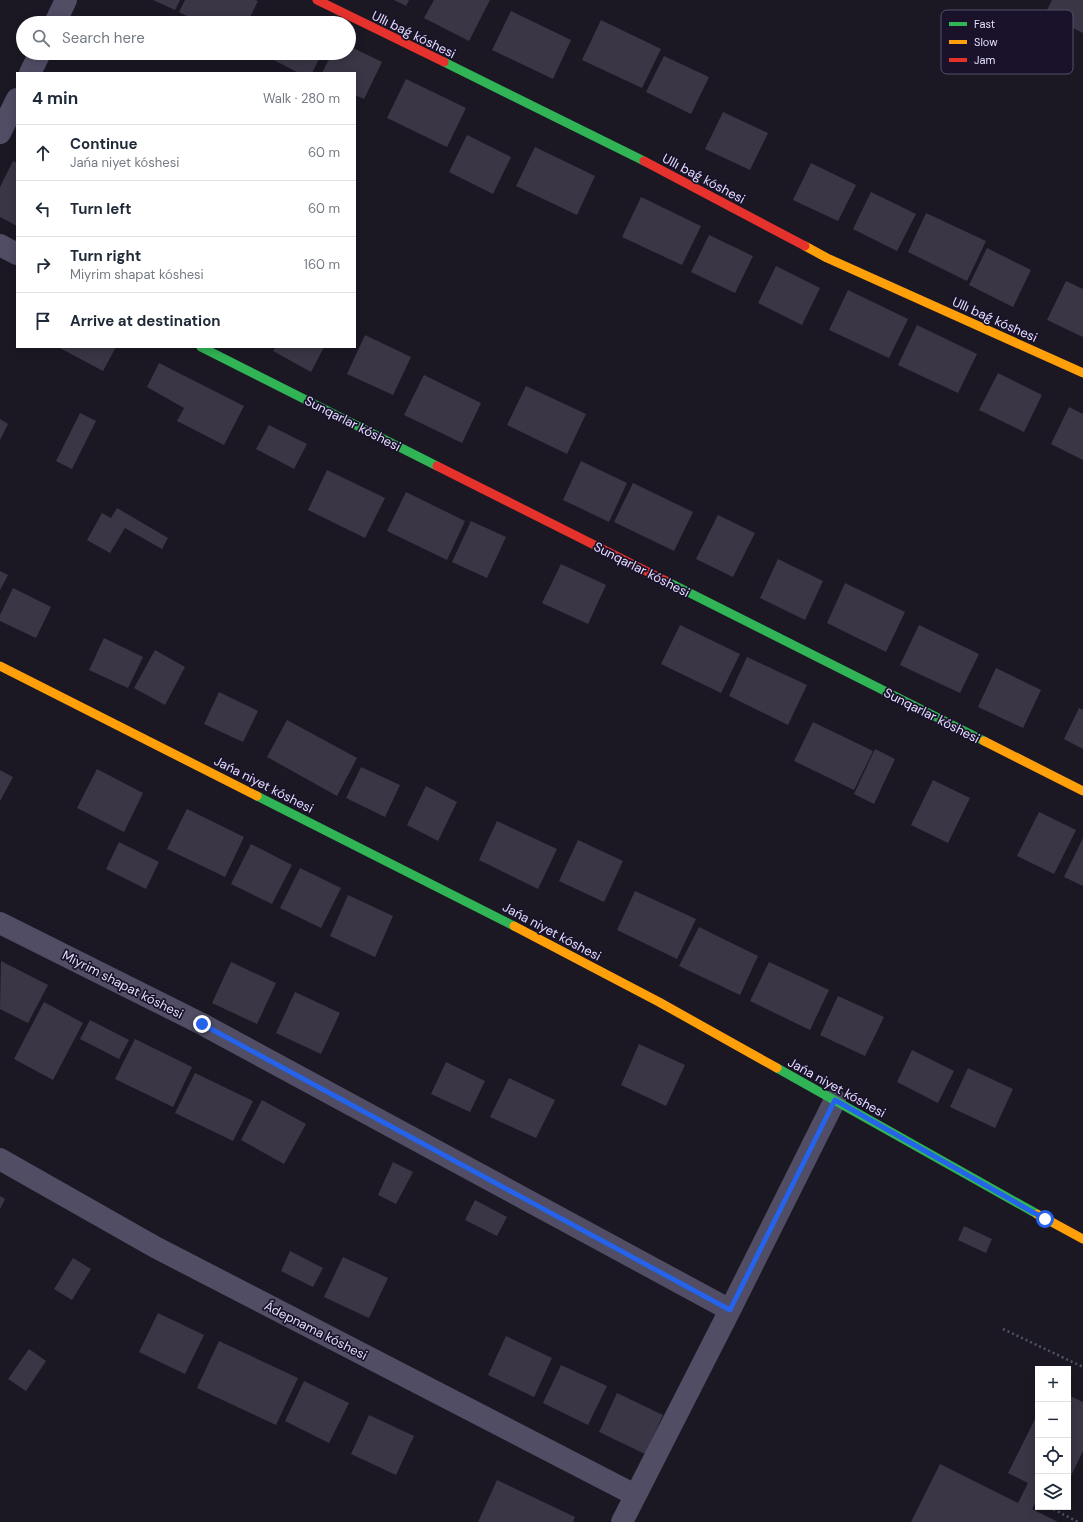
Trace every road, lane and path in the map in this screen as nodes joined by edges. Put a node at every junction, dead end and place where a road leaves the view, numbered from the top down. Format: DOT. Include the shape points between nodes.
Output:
graph roads {
  1 [pos="66,0"];
  2 [pos="316,0"];
  3 [pos="58,16"];
  4 [pos="349,16"];
  5 [pos="356,20"];
  6 [pos="36,60"];
  7 [pos="30,72"];
  8 [pos="16,101"];
  9 [pos="0,133"];
  10 [pos="0,245"];
  11 [pos="16,253"];
  12 [pos="204,348"];
  13 [pos="1083,373"];
  14 [pos="0,666"];
  15 [pos="1083,792"];
  16 [pos="0,923"];
  17 [pos="835,1100"];
  18 [pos="0,1158"];
  19 [pos="1083,1238"];
  20 [pos="730,1310"];
  21 [pos="1003,1329"];
  22 [pos="1083,1367"];
  23 [pos="635,1496"];
  24 [pos="1055,1510"];
  25 [pos="622,1522"];
  26 [pos="1078,1522"];
  1 -- 3 [label="street"];
  2 -- 4 [label="street, Ullı baǵ kóshesi"];
  5 -- 13 [label="street, Ullı baǵ kóshesi" via="676,177 827,258"];
  6 -- 7 [label="street"];
  8 -- 9 [label="street"];
  10 -- 11 [label="street"];
  12 -- 15 [label="street, Sunqarlar kóshesi"];
  14 -- 17 [label="street, Jańa niyet kóshesi" via="485,911 659,1002"];
  16 -- 20 [label="street, Miyrim shapat kóshesi" via="202,1024"];
  17 -- 19 [label="street, Jańa niyet kóshesi"];
  17 -- 20 [label="street"];
  18 -- 23 [label="street, Ádepnama kóshesi" via="155,1247"];
  20 -- 23 [label="street"];
  21 -- 22 [label="path"];
  23 -- 25 [label="street"];
  24 -- 26 [label="path"];
}
